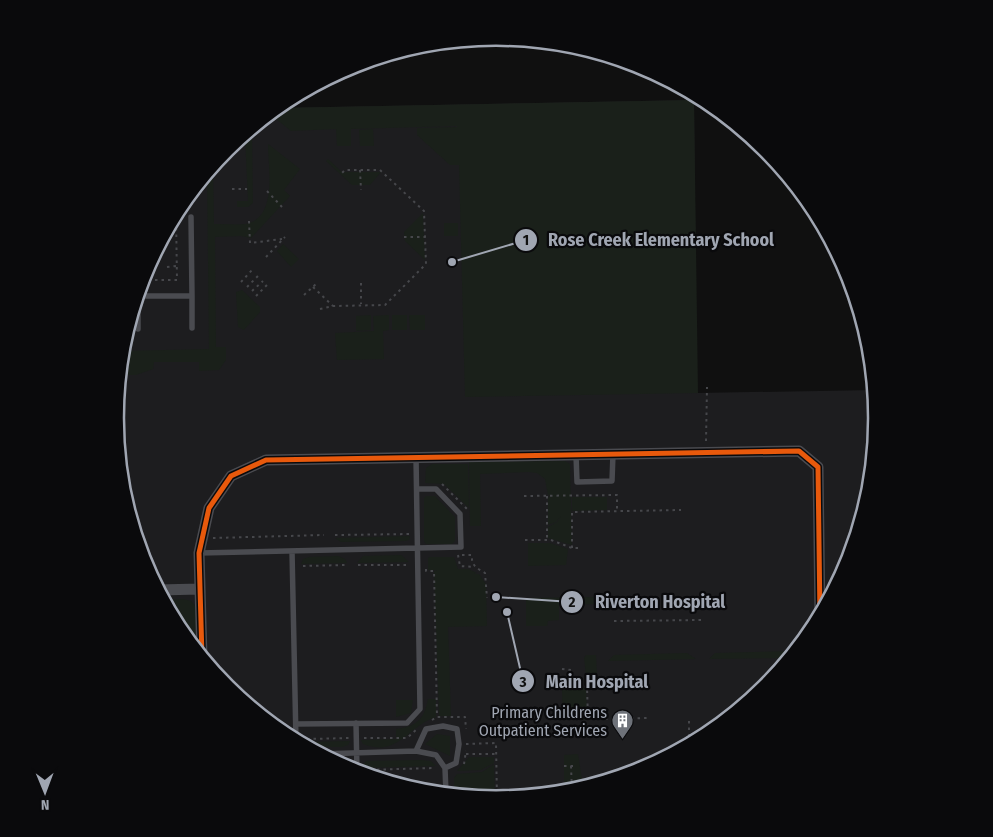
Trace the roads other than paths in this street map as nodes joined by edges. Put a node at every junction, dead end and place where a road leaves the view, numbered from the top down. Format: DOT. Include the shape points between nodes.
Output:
graph roads {
  1 [pos="191,217"];
  2 [pos="145,296"];
  3 [pos="192,296"];
  4 [pos="138,319"];
  5 [pos="192,328"];
  6 [pos="138,329"];
  7 [pos="613,454"];
  8 [pos="576,455"];
  9 [pos="416,458"];
  10 [pos="418,489"];
  11 [pos="418,548"];
  12 [pos="292,551"];
  13 [pos="200,553"];
  14 [pos="200,589"];
  15 [pos="166,590"];
  16 [pos="820,603"];
  17 [pos="202,646"];
  18 [pos="356,723"];
  19 [pos="296,724"];
  20 [pos="296,732"];
  21 [pos="416,751"];
  22 [pos="357,753"];
  23 [pos="335,754"];
  24 [pos="359,764"];
  25 [pos="445,768"];
  26 [pos="446,788"];
  1 -- 3 [label="lane"];
  2 -- 3 [label="lane"];
  3 -- 5 [label="lane"];
  4 -- 6 [label="lane"];
  7 -- 8 [label="street"];
  7 -- 8 [label="lane" via="612,481 577,482"];
  7 -- 16 [label="street" via="799,451 818,468"];
  8 -- 9 [label="street"];
  9 -- 10 [label="lane"];
  9 -- 13 [label="street" via="266,460 231,476 209,508"];
  10 -- 11 [label="lane"];
  10 -- 11 [label="lane" via="436,489 460,514 461,547"];
  11 -- 12 [label="lane"];
  11 -- 18 [label="lane" via="420,709 407,723"];
  12 -- 13 [label="lane"];
  12 -- 19 [label="lane"];
  13 -- 14 [label="street"];
  14 -- 15 [label="street"];
  14 -- 17 [label="street"];
  18 -- 19 [label="lane"];
  18 -- 22 [label="lane"];
  19 -- 20 [label="lane"];
  21 -- 22 [label="lane"];
  21 -- 25 [label="lane" via="436,755"];
  21 -- 25 [label="lane" via="426,729 443,726 457,730 456,763"];
  22 -- 23 [label="lane"];
  22 -- 24 [label="lane"];
  25 -- 26 [label="lane"];
}
